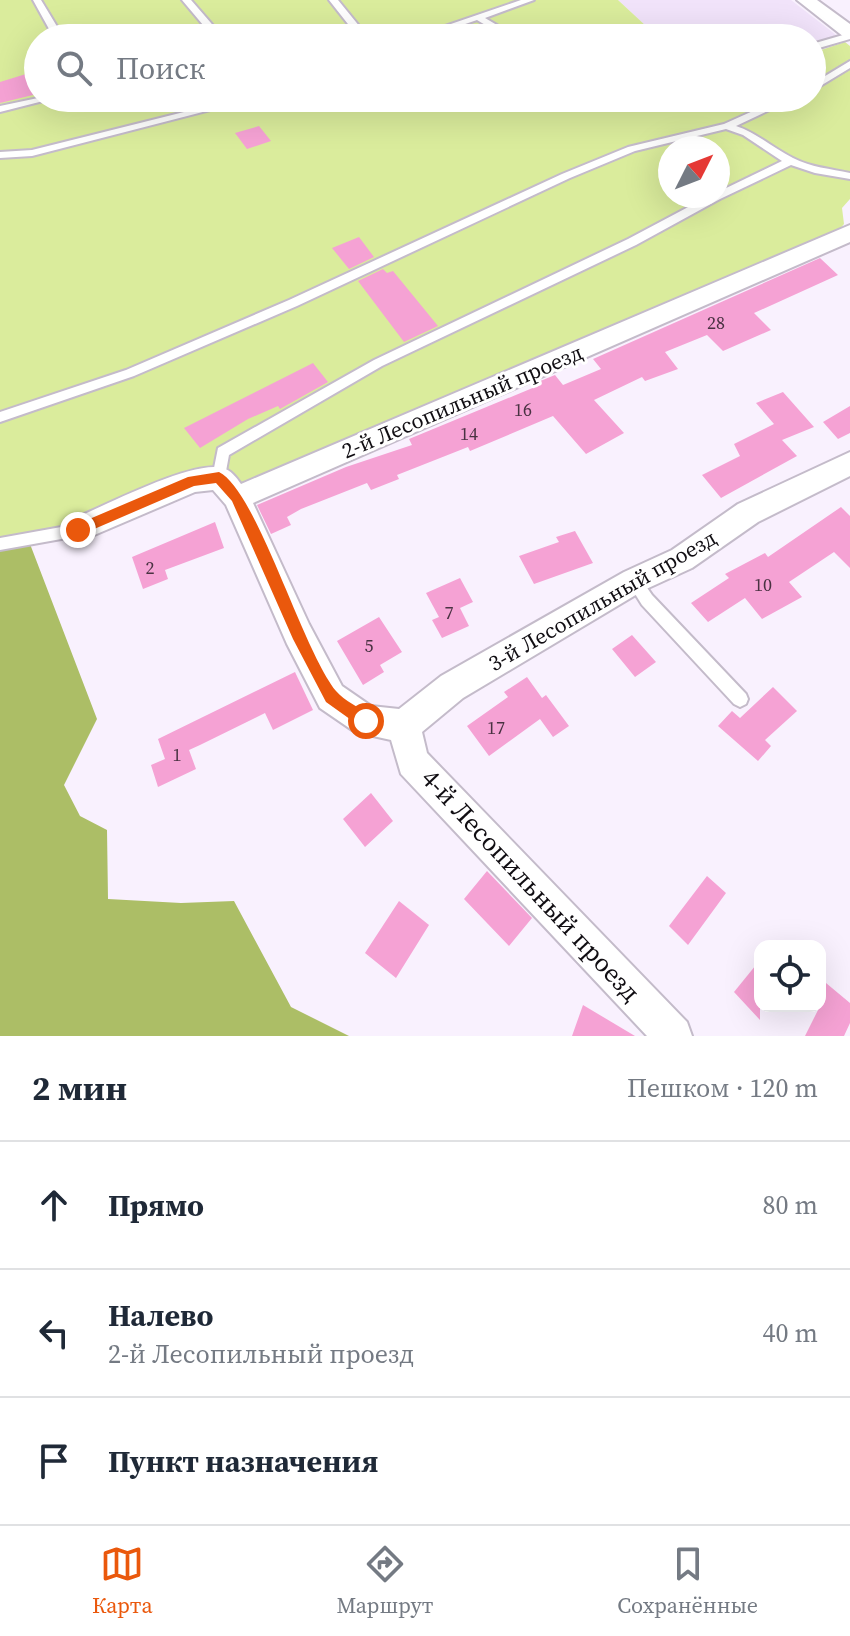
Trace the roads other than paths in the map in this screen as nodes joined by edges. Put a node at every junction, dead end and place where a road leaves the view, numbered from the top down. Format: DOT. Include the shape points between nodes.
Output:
graph roads {
  1 [pos="37,0"];
  2 [pos="186,0"];
  3 [pos="333,0"];
  4 [pos="530,0"];
  5 [pos="806,0"];
  6 [pos="479,18"];
  7 [pos="51,24"];
  8 [pos="207,24"];
  9 [pos="353,24"];
  10 [pos="460,24"];
  11 [pos="490,24"];
  12 [pos="850,35"];
  13 [pos="826,43"];
  14 [pos="850,64"];
  15 [pos="826,79"];
  16 [pos="24,104"];
  17 [pos="0,109"];
  18 [pos="196,112"];
  19 [pos="758,112"];
  20 [pos="727,126"];
  21 [pos="0,155"];
  22 [pos="790,161"];
  23 [pos="850,176"];
  24 [pos="730,190"];
  25 [pos="696,208"];
  26 [pos="850,233"];
  27 [pos="0,417"];
  28 [pos="850,463"];
  29 [pos="228,488"];
  30 [pos="78,530"];
  31 [pos="0,544"];
  32 [pos="634,581"];
  33 [pos="740,699"];
  34 [pos="404,726"];
  35 [pos="673,1036"];
  1 -- 7 [label="lane"];
  2 -- 8 [label="lane"];
  3 -- 9 [label="lane"];
  4 -- 6 [label="lane" via="487,9"];
  5 -- 12 [label="street"];
  6 -- 10 [label="lane"];
  6 -- 11 [label="lane"];
  12 -- 13 [label="lane"];
  14 -- 15 [label="lane"];
  16 -- 17 [label="lane"];
  18 -- 21 [label="lane" via="32,153"];
  19 -- 20 [label="lane"];
  20 -- 22 [label="lane"];
  20 -- 27 [label="lane" via="632,149 130,373"];
  22 -- 23 [label="lane"];
  22 -- 24 [label="lane"];
  25 -- 29 [label="lane" via="378,363 223,452"];
  26 -- 29 [label="street, 2-й Лесопильный проезд"];
  28 -- 32 [label="street, 3-й Лесопильный проезд" via="748,513 682,559"];
  29 -- 30 [label="street, 2-й Лесопильный проезд" via="192,481"];
  29 -- 34 [label="street" via="331,697 366,721"];
  30 -- 31 [label="lane"];
  32 -- 33 [label="lane"];
  32 -- 34 [label="street, 3-й Лесопильный проезд" via="452,687"];
  34 -- 35 [label="street, 4-й Лесопильный проезд" via="413,762"];
}
